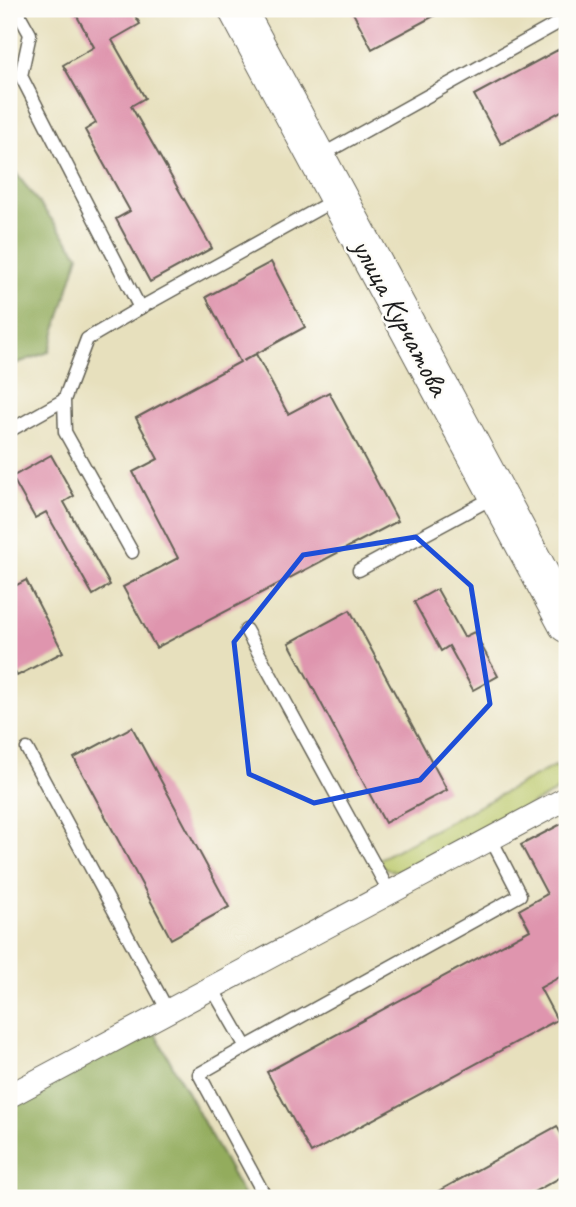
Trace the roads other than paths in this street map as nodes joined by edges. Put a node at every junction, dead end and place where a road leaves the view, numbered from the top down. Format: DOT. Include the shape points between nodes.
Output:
graph roads {
  1 [pos="16,9"];
  2 [pos="237,9"];
  3 [pos="567,18"];
  4 [pos="316,159"];
  5 [pos="337,199"];
  6 [pos="141,308"];
  7 [pos="64,400"];
  8 [pos="9,431"];
  9 [pos="498,495"];
  10 [pos="132,552"];
  11 [pos="359,570"];
  12 [pos="567,624"];
  13 [pos="246,631"];
  14 [pos="27,749"];
  15 [pos="567,798"];
  16 [pos="491,839"];
  17 [pos="390,893"];
  18 [pos="212,988"];
  19 [pos="168,1011"];
  20 [pos="246,1047"];
  21 [pos="9,1096"];
  22 [pos="266,1198"];
  1 -- 6 [label="lane" via="30,34 21,76"];
  2 -- 4 [label="main road, улица Курчатова"];
  3 -- 4 [label="lane"];
  4 -- 5 [label="main road, улица Курчатова"];
  5 -- 6 [label="lane"];
  5 -- 9 [label="main road, улица Курчатова"];
  6 -- 7 [label="lane" via="87,339"];
  7 -- 8 [label="lane"];
  7 -- 10 [label="lane" via="65,432"];
  9 -- 11 [label="lane"];
  9 -- 12 [label="main road, улица Курчатова"];
  13 -- 17 [label="lane"];
  14 -- 19 [label="lane"];
  15 -- 16 [label="street"];
  16 -- 17 [label="street"];
  16 -- 20 [label="lane" via="520,895"];
  17 -- 18 [label="street"];
  18 -- 19 [label="street"];
  18 -- 20 [label="lane"];
  19 -- 21 [label="street"];
  20 -- 22 [label="lane" via="199,1074"];
}
